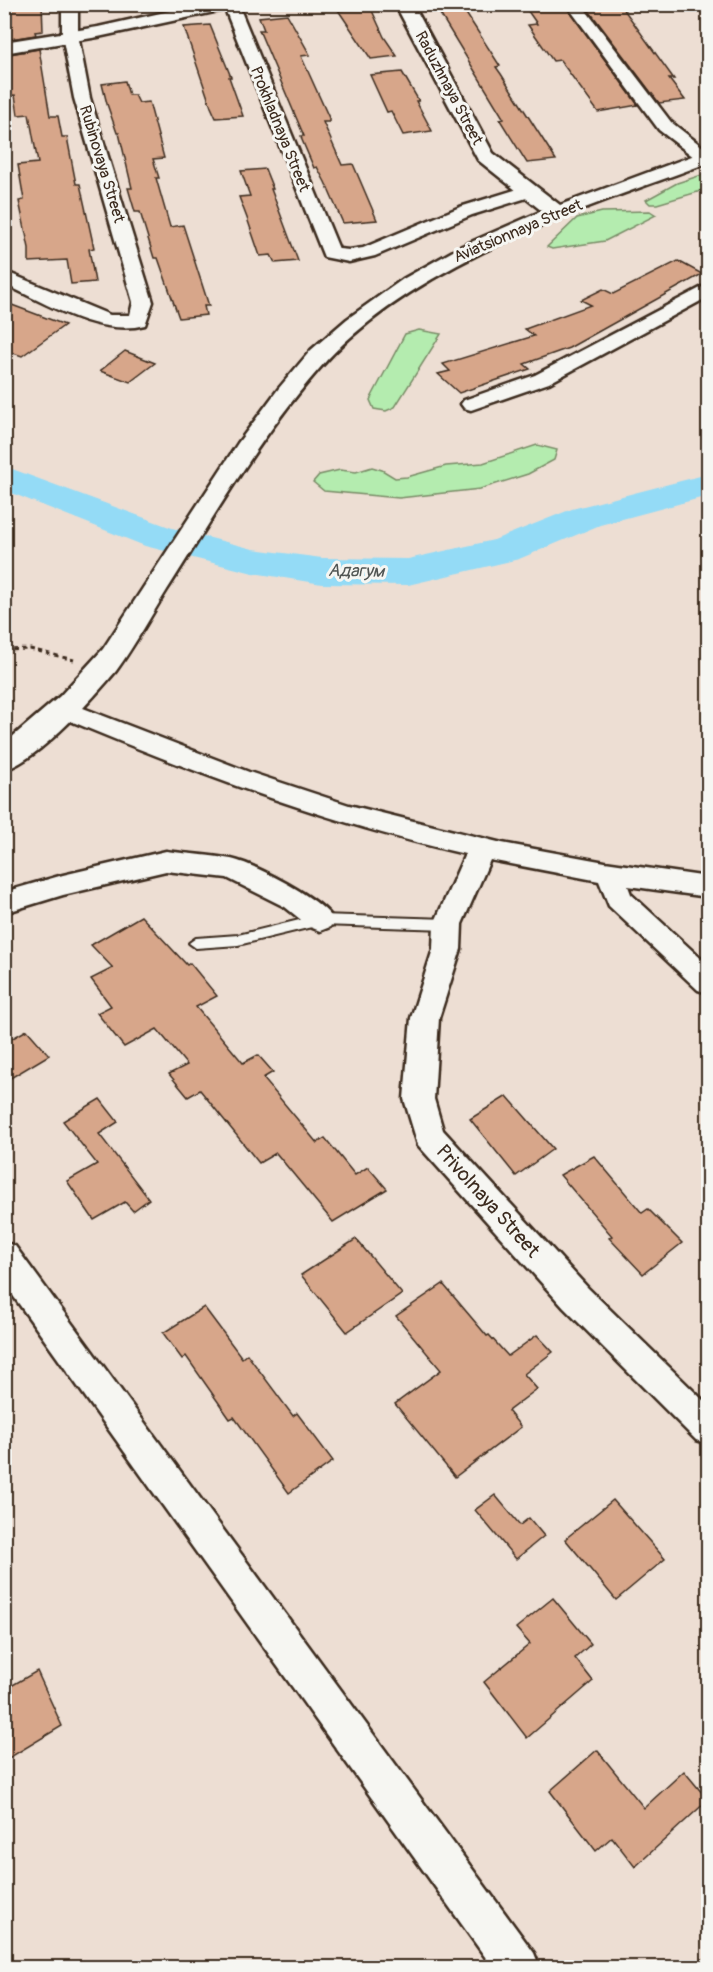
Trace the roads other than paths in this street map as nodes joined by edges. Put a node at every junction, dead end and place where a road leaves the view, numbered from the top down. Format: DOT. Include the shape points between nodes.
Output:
graph roads {
  1 [pos="70,4"];
  2 [pos="229,4"];
  3 [pos="404,4"];
  4 [pos="573,4"];
  5 [pos="70,35"];
  6 [pos="4,48"];
  7 [pos="707,157"];
  8 [pos="527,192"];
  9 [pos="556,212"];
  10 [pos="4,277"];
  11 [pos="708,290"];
  12 [pos="471,404"];
  13 [pos="65,709"];
  14 [pos="4,760"];
  15 [pos="477,846"];
  16 [pos="610,874"];
  17 [pos="708,887"];
  18 [pos="4,903"];
  19 [pos="320,921"];
  20 [pos="448,924"];
  21 [pos="196,943"];
  22 [pos="708,982"];
  23 [pos="4,1256"];
  24 [pos="708,1428"];
  25 [pos="519,1968"];
  1 -- 5 [label="street, Rubinovaya Street"];
  2 -- 5 [label="main road"];
  2 -- 8 [label="street, Prokhladnaya Street" via="331,253 349,256 368,252 466,211"];
  3 -- 8 [label="main road, Raduzhnaya Street" via="484,156"];
  4 -- 7 [label="street" via="665,126"];
  5 -- 6 [label="main road"];
  5 -- 10 [label="street, Rubinovaya Street" via="82,98 143,302 138,321 108,321"];
  7 -- 9 [label="main road, Aviatsionnaya Street"];
  8 -- 9 [label="main road, Raduzhnaya Street"];
  9 -- 13 [label="main road, Aviatsionnaya Street" via="435,267 384,299 310,364 251,444 107,662"];
  11 -- 12 [label="street" via="542,379"];
  13 -- 14 [label="main road, Aviatsionnaya Street"];
  13 -- 15 [label="street" via="290,796"];
  15 -- 16 [label="street"];
  15 -- 20 [label="street, Privolnaya Street" via="478,857"];
  16 -- 17 [label="street"];
  16 -- 22 [label="street" via="619,899"];
  18 -- 19 [label="street" via="166,861 232,869 295,900"];
  19 -- 20 [label="lane"];
  19 -- 21 [label="lane" via="238,940"];
  20 -- 24 [label="street, Privolnaya Street" via="447,949 425,1018 419,1099 429,1136 576,1298"];
  23 -- 25 [label="street"];
}
